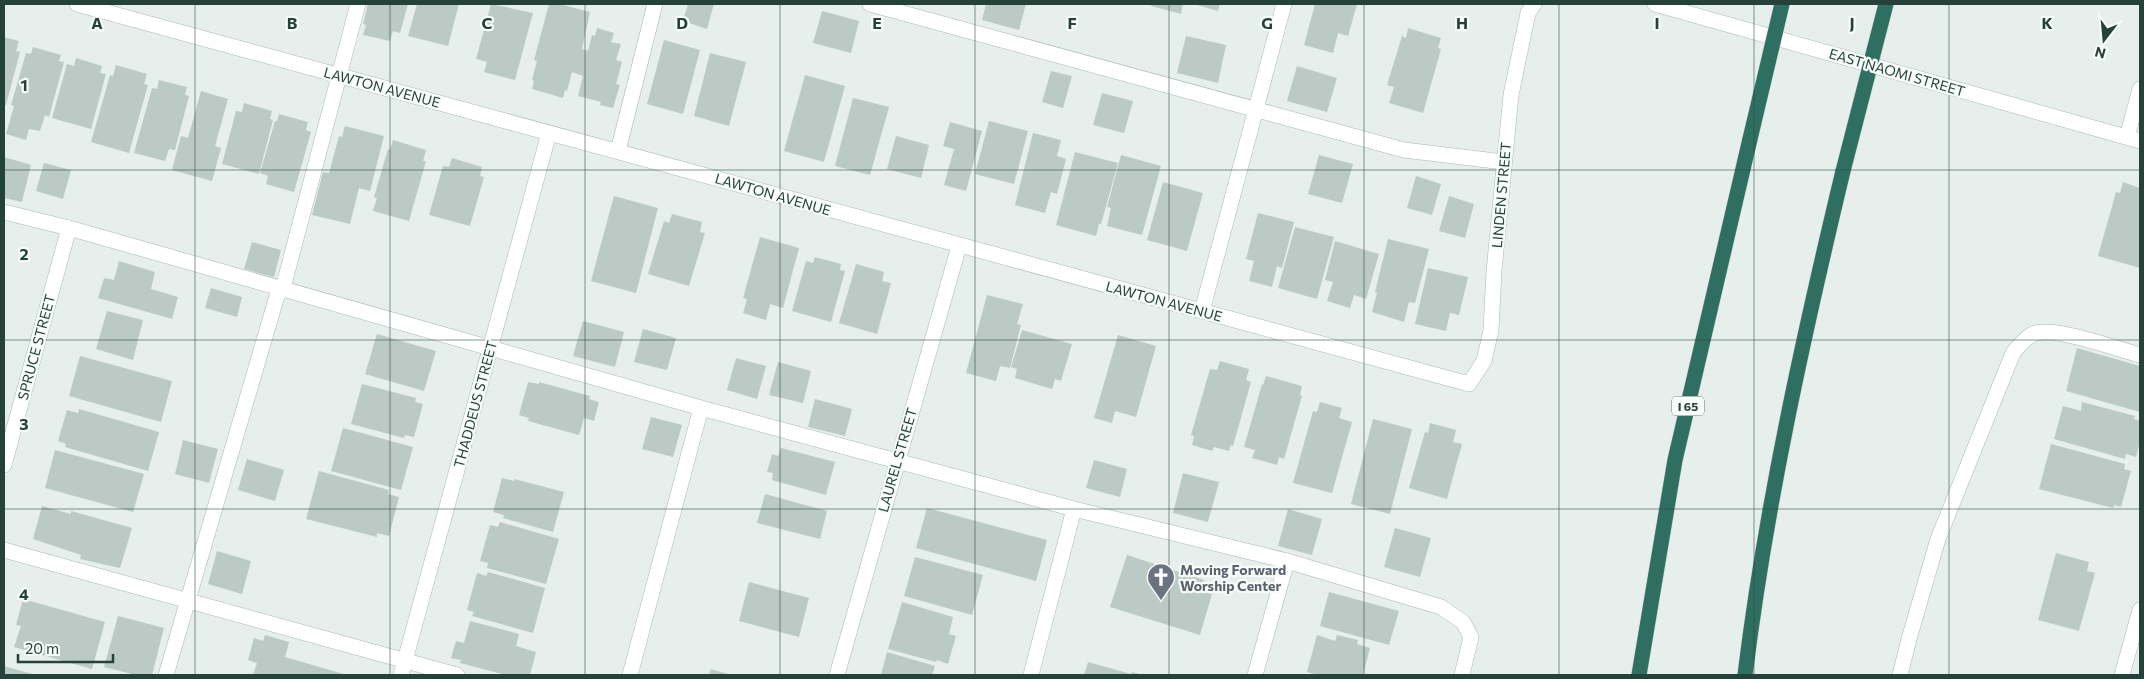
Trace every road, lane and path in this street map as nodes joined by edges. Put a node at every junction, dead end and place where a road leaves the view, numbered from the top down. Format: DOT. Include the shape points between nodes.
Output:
graph roads {
  1 [pos="77,4"];
  2 [pos="358,4"];
  3 [pos="655,4"];
  4 [pos="870,4"];
  5 [pos="1284,4"];
  6 [pos="1534,4"];
  7 [pos="1655,4"];
  8 [pos="1782,4"];
  9 [pos="1886,4"];
  10 [pos="340,76"];
  11 [pos="2140,89"];
  12 [pos="1256,110"];
  13 [pos="548,133"];
  14 [pos="2133,139"];
  15 [pos="618,151"];
  16 [pos="1504,162"];
  17 [pos="4,212"];
  18 [pos="69,228"];
  19 [pos="959,246"];
  20 [pos="283,288"];
  21 [pos="1202,311"];
  22 [pos="490,347"];
  23 [pos="2140,355"];
  24 [pos="1469,384"];
  25 [pos="701,408"];
  26 [pos="896,459"];
  27 [pos="4,465"];
  28 [pos="1074,509"];
  29 [pos="4,550"];
  30 [pos="1287,561"];
  31 [pos="187,600"];
  32 [pos="2140,610"];
  33 [pos="403,668"];
  34 [pos="166,675"];
  35 [pos="457,675"];
  36 [pos="630,675"];
  37 [pos="836,675"];
  38 [pos="1031,675"];
  39 [pos="1255,675"];
  40 [pos="1462,675"];
  41 [pos="1639,675"];
  42 [pos="1745,675"];
  43 [pos="1900,675"];
  44 [pos="2122,675"];
  1 -- 10 [label="street, LAWTON AVENUE"];
  2 -- 10 [label="street"];
  3 -- 15 [label="street"];
  4 -- 12 [label="street"];
  5 -- 12 [label="street"];
  6 -- 16 [label="street, LINDEN STREET" via="1528,13 1511,95"];
  7 -- 14 [label="street, EAST NAOMI STREET"];
  8 -- 41 [label="highway, I 65, bridge" via="1675,460"];
  9 -- 42 [label="highway, bridge" via="1786,417"];
  10 -- 13 [label="street, LAWTON AVENUE"];
  10 -- 20 [label="street"];
  11 -- 14 [label="street"];
  12 -- 16 [label="street" via="1404,150"];
  12 -- 21 [label="street"];
  13 -- 15 [label="street, LAWTON AVENUE"];
  13 -- 22 [label="street, THADDEUS STREET"];
  15 -- 19 [label="street, LAWTON AVENUE"];
  16 -- 24 [label="street, LINDEN STREET" via="1491,330 1484,361"];
  17 -- 18 [label="street"];
  18 -- 20 [label="street"];
  18 -- 27 [label="street, SPRUCE STREET"];
  19 -- 21 [label="street, LAWTON AVENUE"];
  19 -- 26 [label="street, LAUREL STREET"];
  20 -- 22 [label="street"];
  20 -- 31 [label="street" via="277,296"];
  21 -- 24 [label="street, LAWTON AVENUE"];
  22 -- 25 [label="street"];
  22 -- 33 [label="street, THADDEUS STREET"];
  23 -- 43 [label="street" via="2056,332 2036,333 2013,353 1938,539"];
  25 -- 26 [label="street"];
  25 -- 36 [label="street"];
  26 -- 28 [label="street"];
  26 -- 37 [label="street, LAUREL STREET"];
  28 -- 30 [label="street"];
  28 -- 38 [label="street"];
  29 -- 31 [label="street"];
  30 -- 39 [label="street"];
  30 -- 40 [label="street" via="1441,606 1463,622 1472,637"];
  31 -- 33 [label="street"];
  31 -- 34 [label="street"];
  32 -- 44 [label="street"];
  33 -- 35 [label="street"];
}
